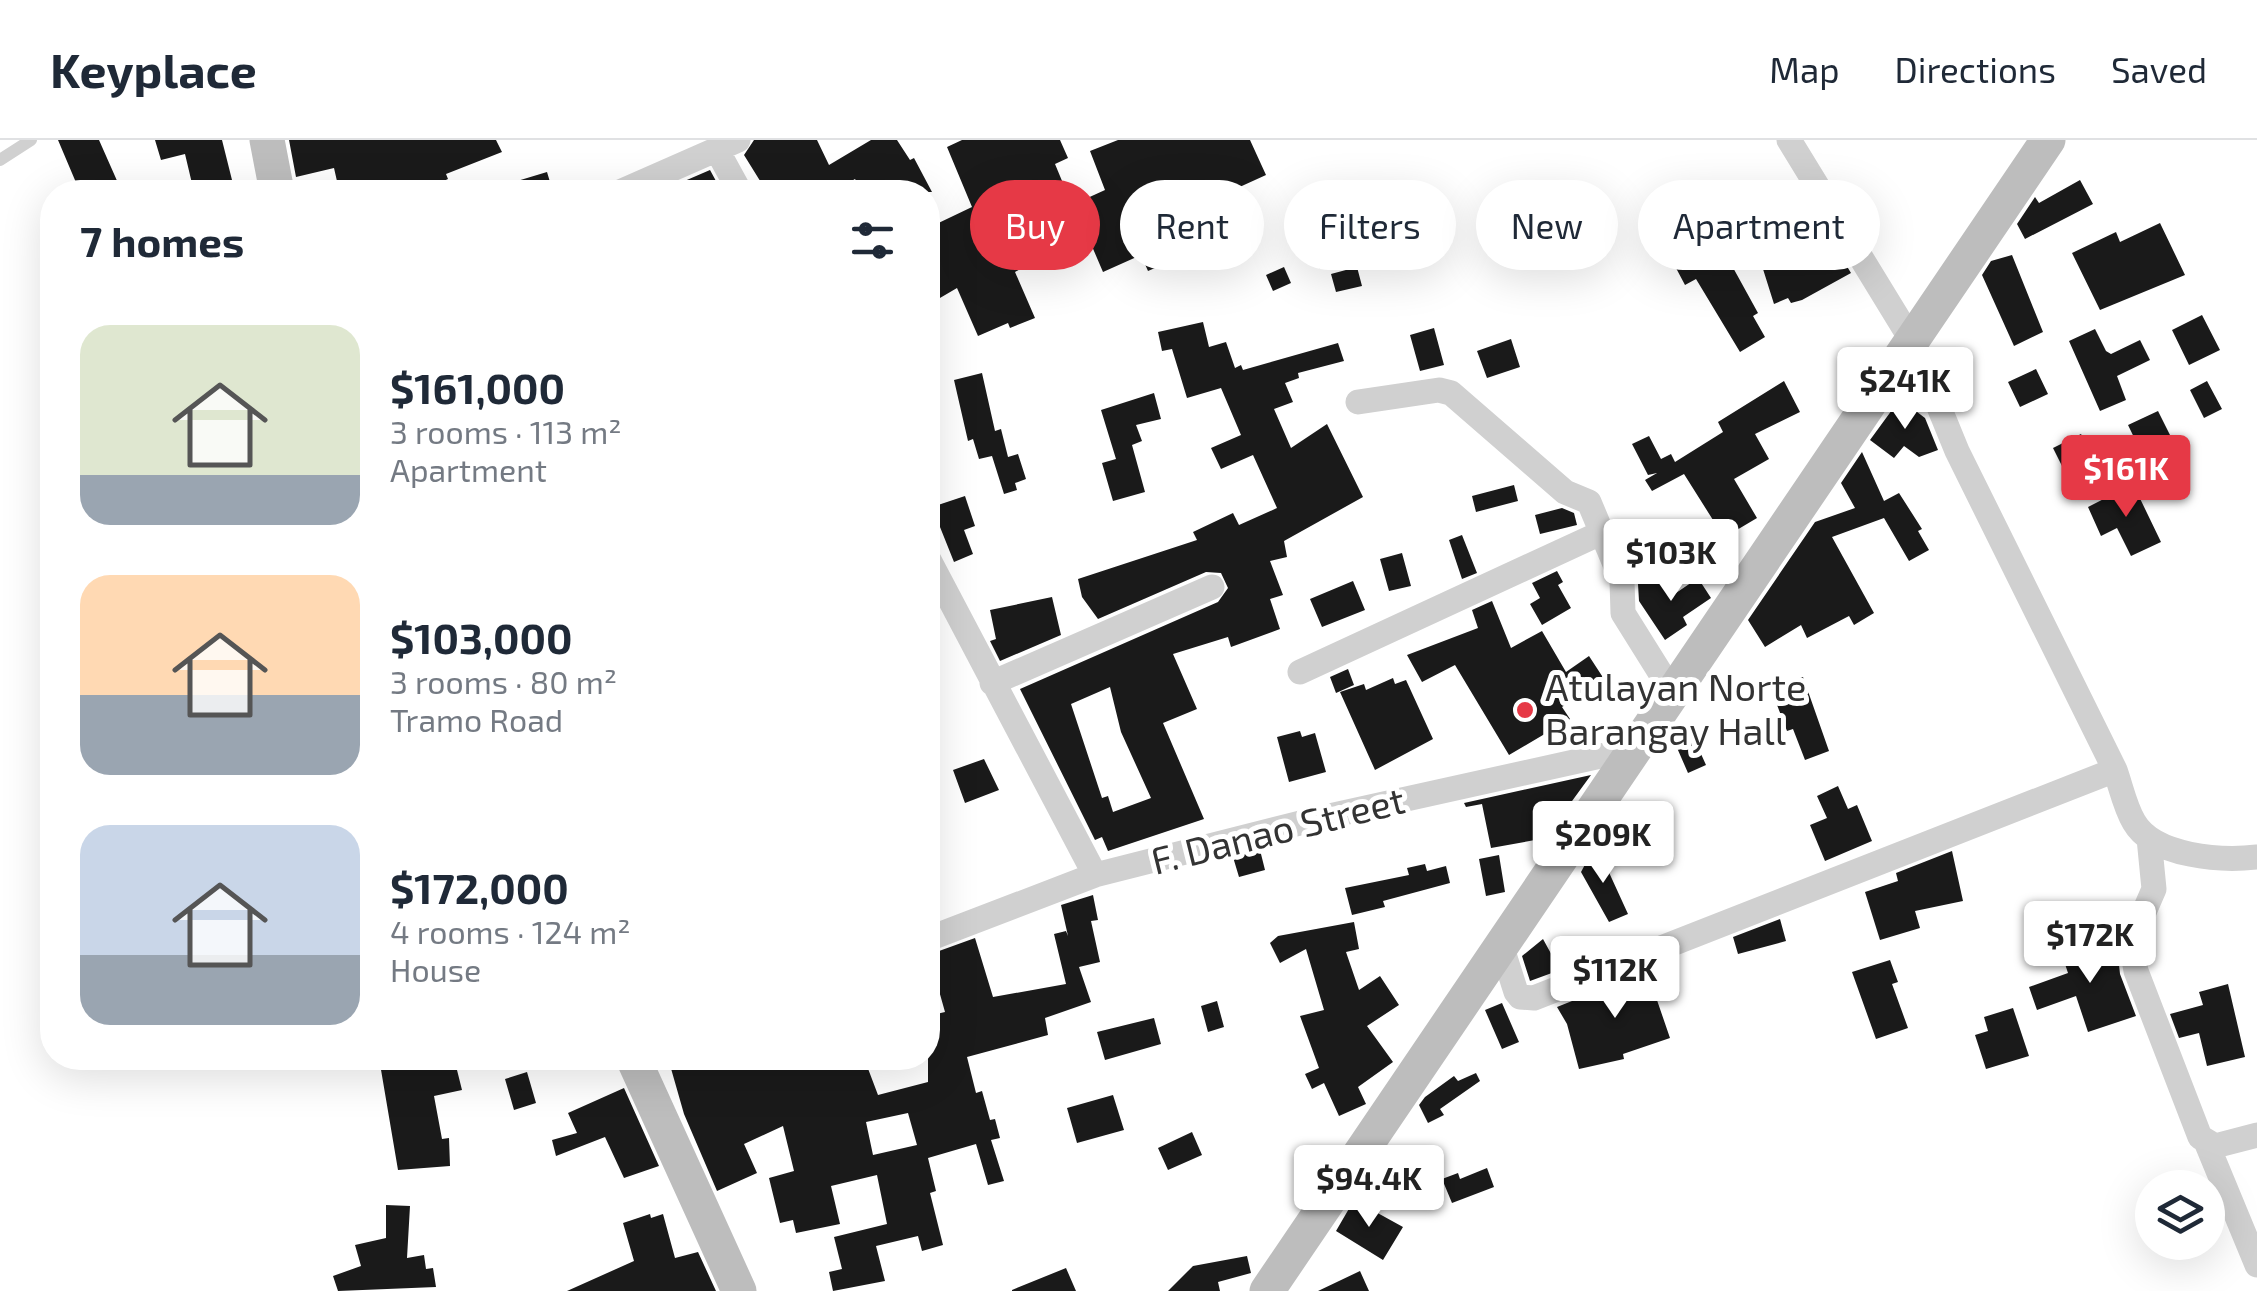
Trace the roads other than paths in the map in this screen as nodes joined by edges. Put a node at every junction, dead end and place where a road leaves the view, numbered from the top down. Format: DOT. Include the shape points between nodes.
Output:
graph roads {
  1 [pos="31,140"];
  2 [pos="267,140"];
  3 [pos="1788,140"];
  4 [pos="2048,140"];
  5 [pos="728,145"];
  6 [pos="0,160"];
  7 [pos="275,180"];
  8 [pos="648,180"];
  9 [pos="737,180"];
  10 [pos="1912,341"];
  11 [pos="1358,402"];
  12 [pos="1603,532"];
  13 [pos="940,581"];
  14 [pos="1212,587"];
  15 [pos="1300,672"];
  16 [pos="992,682"];
  17 [pos="1673,693"];
  18 [pos="1637,748"];
  19 [pos="2115,770"];
  20 [pos="2149,838"];
  21 [pos="2257,856"];
  22 [pos="1094,875"];
  23 [pos="940,934"];
  24 [pos="1502,948"];
  25 [pos="644,1070"];
  26 [pos="2257,1134"];
  27 [pos="2208,1144"];
  28 [pos="2257,1264"];
  29 [pos="739,1291"];
  30 [pos="1266,1291"];
  1 -- 6 [label="lane"];
  2 -- 7 [label="main road"];
  3 -- 10 [label="street"];
  4 -- 10 [label="main road"];
  5 -- 8 [label="street"];
  5 -- 9 [label="street"];
  10 -- 17 [label="main road"];
  10 -- 19 [label="street" via="1957,451"];
  11 -- 12 [label="street" via="1438,390 1451,394 1565,492 1589,502"];
  12 -- 15 [label="street"];
  12 -- 17 [label="street" via="1622,581 1627,620"];
  13 -- 16 [label="street"];
  14 -- 16 [label="street"];
  16 -- 22 [label="street"];
  17 -- 18 [label="main road"];
  18 -- 22 [label="street, F. Danao Street"];
  18 -- 24 [label="main road"];
  19 -- 20 [label="street" via="2134,823"];
  19 -- 24 [label="street" via="1534,998 1516,992"];
  20 -- 21 [label="street" via="2214,860"];
  20 -- 27 [label="street" via="2154,889 2134,931 2132,953"];
  22 -- 23 [label="street, F. Danao Street"];
  24 -- 30 [label="main road"];
  25 -- 29 [label="main road"];
  26 -- 27 [label="street"];
  27 -- 28 [label="street"];
}
